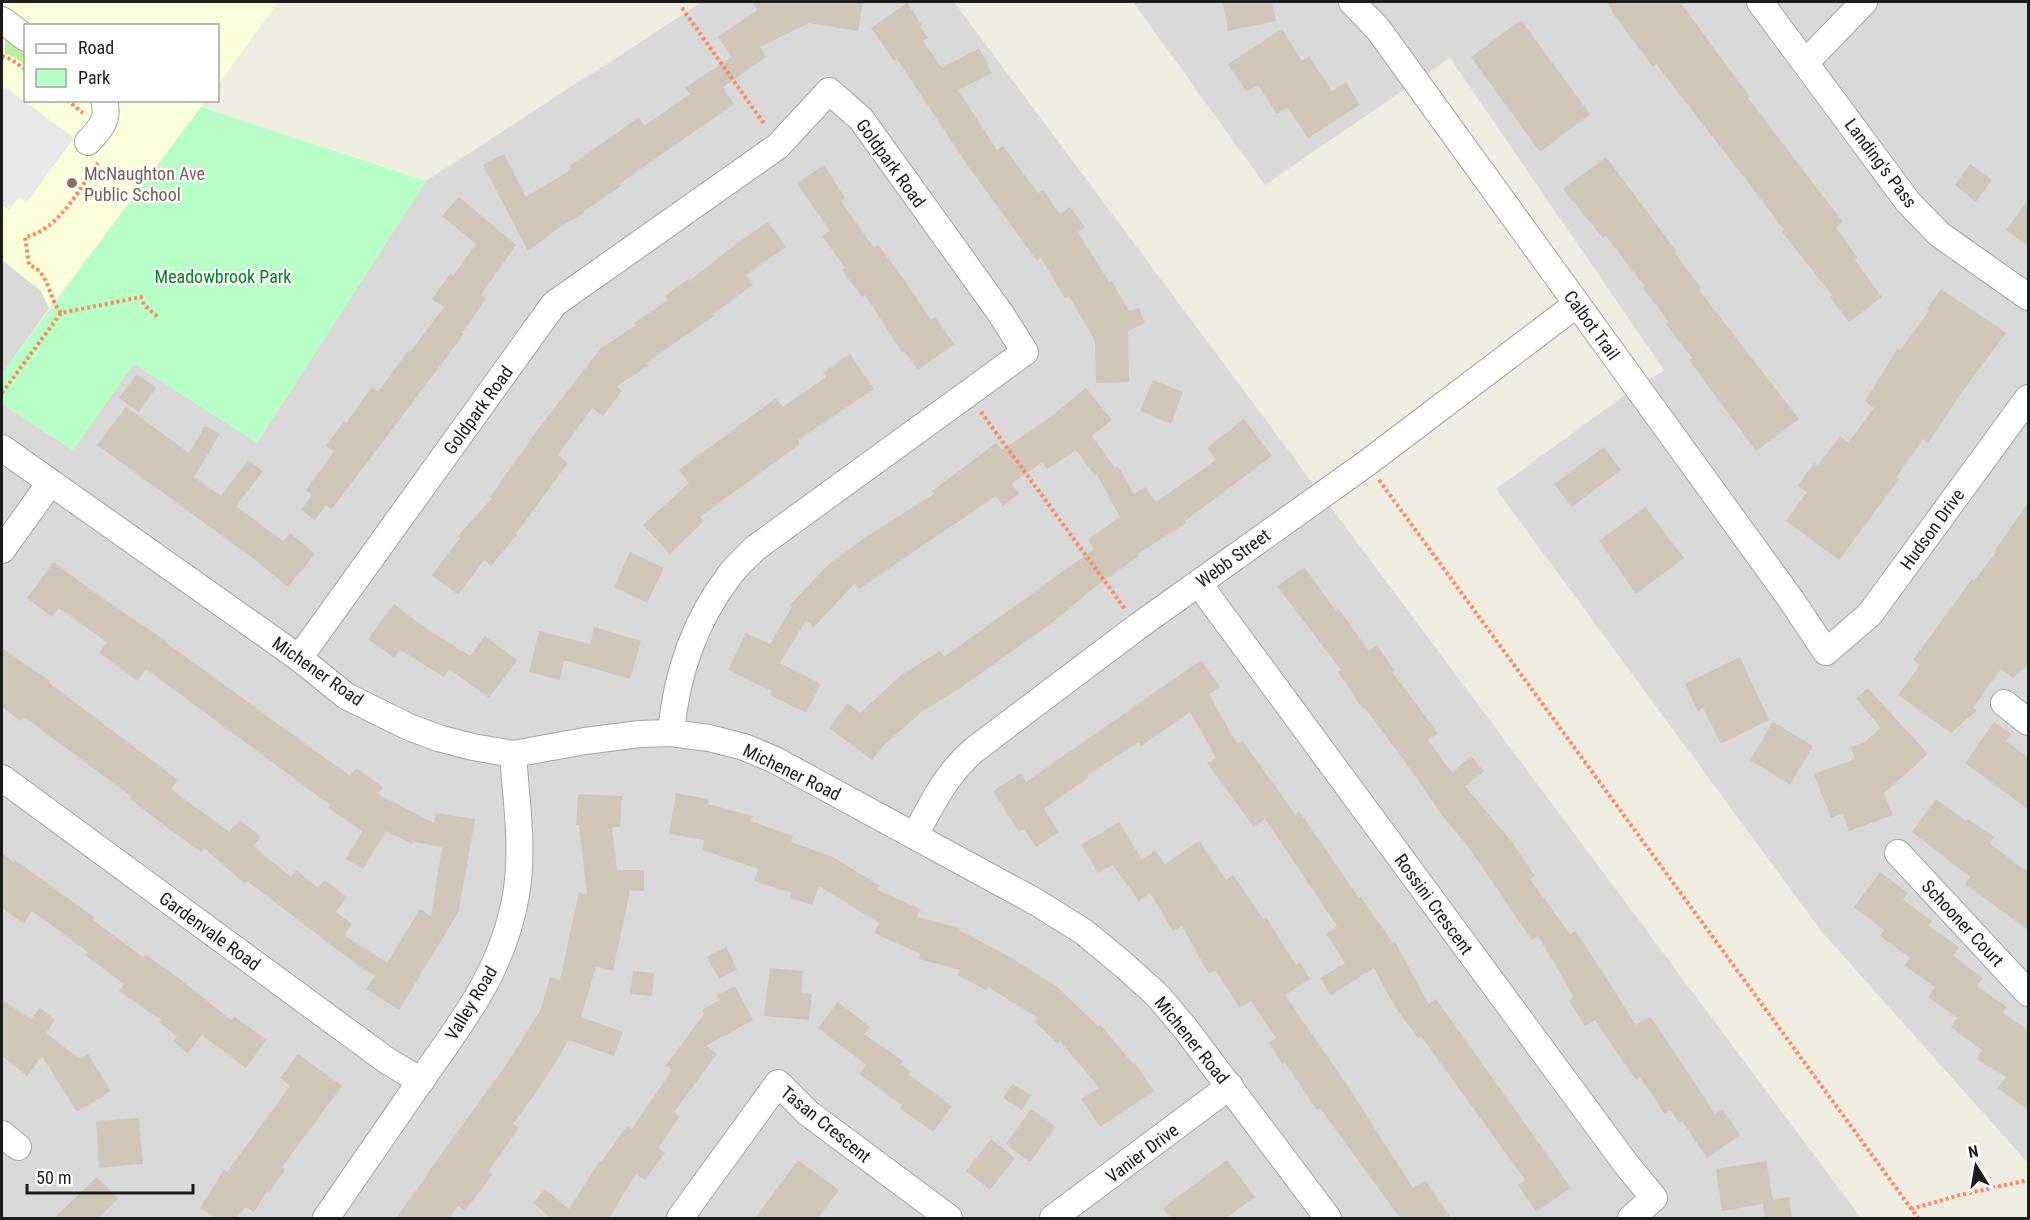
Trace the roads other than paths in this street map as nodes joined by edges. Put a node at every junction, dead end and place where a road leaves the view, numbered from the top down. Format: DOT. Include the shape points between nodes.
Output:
graph roads {
  1 [pos="1352,2"];
  2 [pos="1760,2"];
  3 [pos="1864,2"];
  4 [pos="2,20"];
  5 [pos="24,36"];
  6 [pos="1806,62"];
  7 [pos="2028,297"];
  8 [pos="1577,304"];
  9 [pos="2028,398"];
  10 [pos="2,448"];
  11 [pos="50,483"];
  12 [pos="2,550"];
  13 [pos="1199,584"];
  14 [pos="1826,652"];
  15 [pos="299,658"];
  16 [pos="2004,703"];
  17 [pos="2028,722"];
  18 [pos="671,733"];
  19 [pos="513,754"];
  20 [pos="2,778"];
  21 [pos="915,835"];
  22 [pos="1898,853"];
  23 [pos="2028,993"];
  24 [pos="421,1081"];
  25 [pos="1230,1086"];
  26 [pos="326,1218"];
  27 [pos="680,1218"];
  28 [pos="949,1218"];
  29 [pos="1053,1218"];
  30 [pos="1328,1218"];
  31 [pos="1631,1218"];
  1 -- 8 [label="street, Calbot Trail" via="1378,29"];
  2 -- 6 [label="street, Landing's Pass"];
  3 -- 6 [label="street"];
  4 -- 5 [label="street"];
  6 -- 7 [label="street, Landing's Pass" via="1908,202 1939,234"];
  8 -- 13 [label="street, Webb Street"];
  8 -- 14 [label="street, Calbot Trail"];
  9 -- 14 [label="street, Hudson Drive" via="1870,614"];
  10 -- 11 [label="street, Michener Road"];
  11 -- 12 [label="street"];
  11 -- 15 [label="street, Michener Road"];
  13 -- 21 [label="street, Webb Street" via="959,763"];
  13 -- 31 [label="street, Rossini Crescent" via="1654,1198"];
  15 -- 18 [label="street, Goldpark Road" via="554,304 778,146 829,91 861,119 1025,352 754,549 729,575 708,606 690,647 674,700"];
  15 -- 19 [label="street, Michener Road" via="346,696 409,727 438,738"];
  16 -- 17 [label="street"];
  18 -- 19 [label="street, Michener Road" via="585,741"];
  18 -- 21 [label="street, Michener Road" via="744,747 776,760"];
  19 -- 24 [label="street, Valley Road" via="519,858 508,930 494,968 472,1008"];
  20 -- 24 [label="street, Gardenvale Road" via="367,1046"];
  21 -- 25 [label="street, Michener Road" via="1084,932 1158,996"];
  22 -- 23 [label="street, Schooner Court"];
  24 -- 26 [label="street, Valley Road"];
  25 -- 29 [label="street, Vanier Drive"];
  25 -- 30 [label="street, Michener Road"];
  27 -- 28 [label="street, Tasan Crescent" via="778,1083 808,1113"];
}
